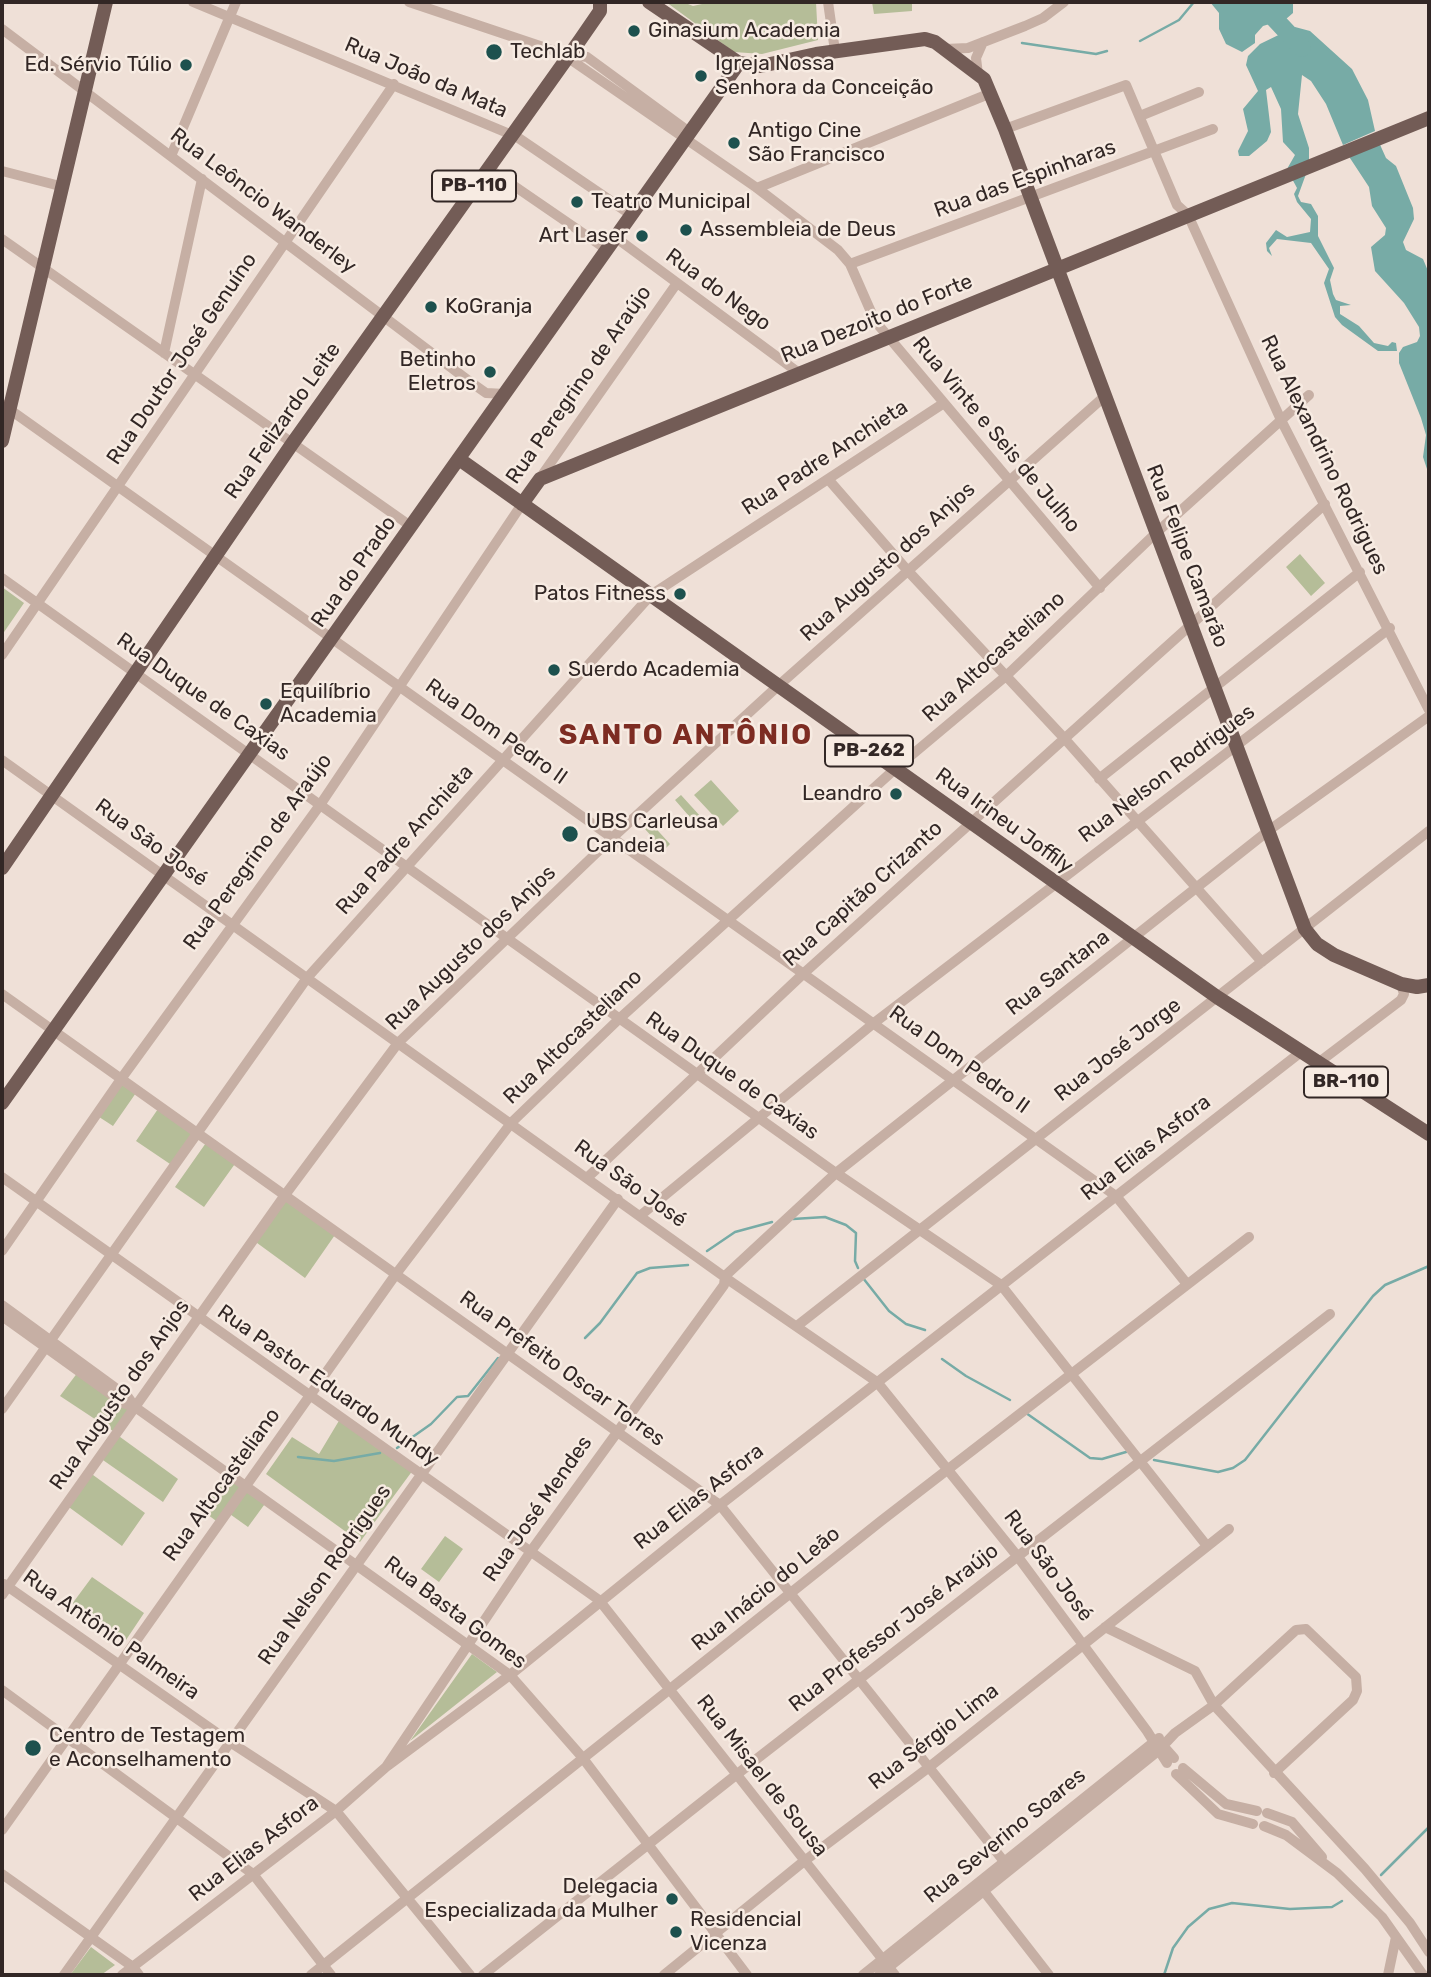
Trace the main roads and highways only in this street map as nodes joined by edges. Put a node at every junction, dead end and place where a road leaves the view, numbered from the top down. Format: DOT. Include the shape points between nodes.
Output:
graph roads {
  1 [pos="106,2"];
  2 [pos="600,2"];
  3 [pos="653,2"];
  4 [pos="739,64"];
  5 [pos="1429,118"];
  6 [pos="1057,268"];
  7 [pos="5,406"];
  8 [pos="2,440"];
  9 [pos="459,459"];
  10 [pos="540,479"];
  11 [pos="522,504"];
  12 [pos="2,868"];
  13 [pos="1429,985"];
  14 [pos="1301,1052"];
  15 [pos="2,1103"];
  16 [pos="1429,1134"];
  1 -- 7 [label="main road"];
  2 -- 12 [label="main road, Rua Felizardo Leite / PB-110" via="600,11 382,315"];
  3 -- 4 [label="main road"];
  4 -- 6 [label="main road, Rua Felipe Camarão" via="761,66 925,38 945,49 978,74 991,93"];
  4 -- 9 [label="main road, Rua do Prado"];
  5 -- 6 [label="main road, Rua Dezoito do Forte"];
  6 -- 10 [label="main road, Rua Dezoito do Forte"];
  6 -- 13 [label="main road, Rua Felipe Camarão" via="1305,929 1334,956 1401,984"];
  7 -- 8 [label="main road"];
  9 -- 11 [label="main road, Rua Irineu Joffily / PB-262"];
  9 -- 15 [label="main road, Rua do Prado"];
  10 -- 11 [label="main road, Rua Peregrino de Araújo"];
  11 -- 14 [label="main road, Rua Irineu Joffily / PB-262" via="1055,884"];
  14 -- 16 [label="main road, Rua Irineu Joffily / BR-110"];
}
